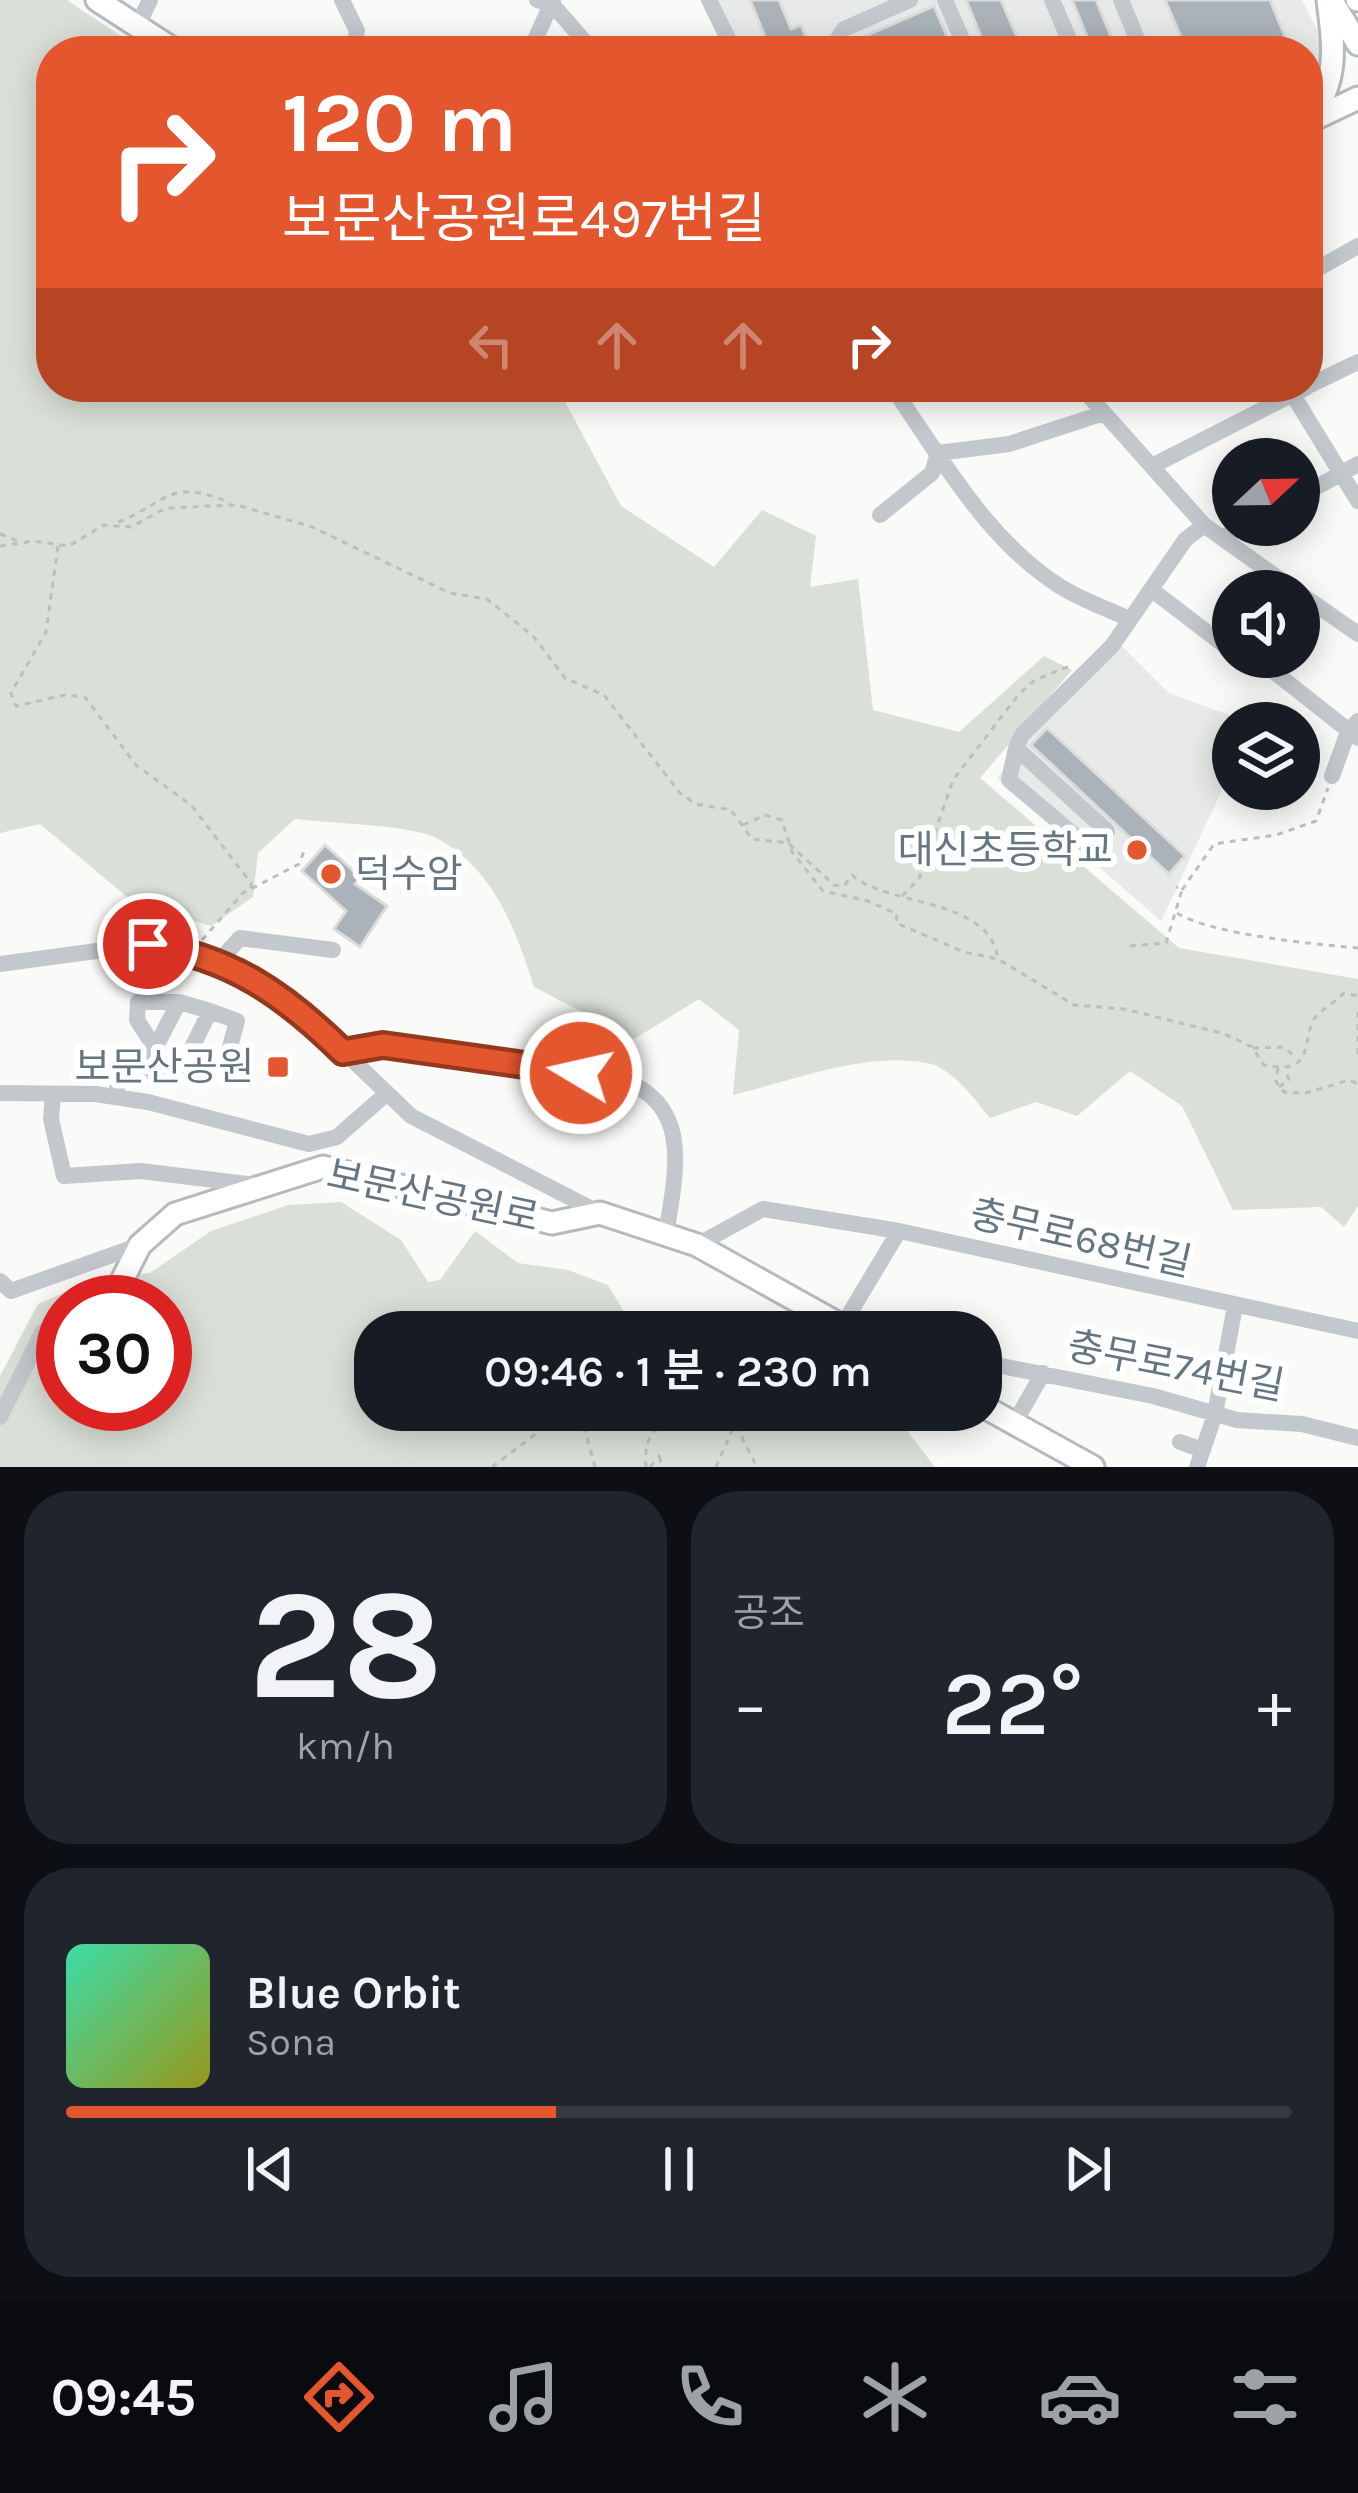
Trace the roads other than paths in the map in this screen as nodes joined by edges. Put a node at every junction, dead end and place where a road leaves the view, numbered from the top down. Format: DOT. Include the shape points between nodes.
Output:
graph roads {
  1 [pos="97,0"];
  2 [pos="149,0"];
  3 [pos="342,0"];
  4 [pos="709,0"];
  5 [pos="910,0"];
  6 [pos="945,0"];
  7 [pos="1052,0"];
  8 [pos="1121,0"];
  9 [pos="1330,0"];
  10 [pos="547,1"];
  11 [pos="137,27"];
  12 [pos="152,36"];
  13 [pos="356,36"];
  14 [pos="535,36"];
  15 [pos="579,36"];
  16 [pos="727,36"];
  17 [pos="840,36"];
  18 [pos="961,36"];
  19 [pos="1068,36"];
  20 [pos="1136,36"];
  21 [pos="1358,44"];
  22 [pos="1358,98"];
  23 [pos="1323,102"];
  24 [pos="1323,115"];
  25 [pos="1358,246"];
  26 [pos="1323,266"];
  27 [pos="1358,362"];
  28 [pos="1323,378"];
  29 [pos="902,402"];
  30 [pos="1092,402"];
  31 [pos="1274,402"];
  32 [pos="1305,402"];
  33 [pos="1101,414"];
  34 [pos="938,453"];
  35 [pos="1358,464"];
  36 [pos="1152,466"];
  37 [pos="1339,475"];
  38 [pos="1320,485"];
  39 [pos="1358,501"];
  40 [pos="880,514"];
  41 [pos="1204,525"];
  42 [pos="1212,530"];
  43 [pos="1236,546"];
  44 [pos="1268,570"];
  45 [pos="1152,590"];
  46 [pos="1320,608"];
  47 [pos="1130,619"];
  48 [pos="1358,634"];
  49 [pos="1212,636"];
  50 [pos="1284,678"];
  51 [pos="1355,731"];
  52 [pos="1016,748"];
  53 [pos="1332,776"];
  54 [pos="333,950"];
  55 [pos="220,960"];
  56 [pos="0,964"];
  57 [pos="179,1002"];
  58 [pos="210,1011"];
  59 [pos="154,1048"];
  60 [pos="343,1052"];
  61 [pos="228,1054"];
  62 [pos="151,1070"];
  63 [pos="0,1093"];
  64 [pos="53,1094"];
  65 [pos="386,1094"];
  66 [pos="115,1097"];
  67 [pos="255,1185"];
  68 [pos="600,1213"];
  69 [pos="898,1231"];
  70 [pos="666,1235"];
  71 [pos="140,1245"];
  72 [pos="697,1245"];
  73 [pos="125,1275"];
  74 [pos="0,1281"];
  75 [pos="1235,1306"];
  76 [pos="816,1311"];
  77 [pos="857,1311"];
  78 [pos="1358,1331"];
  79 [pos="36,1345"];
  80 [pos="1002,1366"];
  81 [pos="1043,1373"];
  82 [pos="1215,1414"];
  83 [pos="0,1417"];
  84 [pos="1002,1417"];
  85 [pos="1014,1424"];
  86 [pos="1358,1438"];
  87 [pos="1180,1442"];
  88 [pos="1200,1458"];
  89 [pos="1094,1467"];
  1 -- 11 [label="main road"];
  2 -- 11 [label="street"];
  3 -- 13 [label="street"];
  4 -- 16 [label="street"];
  5 -- 17 [label="street"];
  6 -- 18 [label="street"];
  7 -- 19 [label="street"];
  8 -- 20 [label="street"];
  9 -- 21 [label="main road"];
  9 -- 23 [label="main road" via="1334,73"];
  10 -- 14 [label="street"];
  10 -- 15 [label="street"];
  11 -- 12 [label="main road"];
  22 -- 24 [label="main road"];
  25 -- 26 [label="street"];
  27 -- 28 [label="street"];
  29 -- 34 [label="street"];
  30 -- 33 [label="street"];
  31 -- 36 [label="street"];
  32 -- 37 [label="street"];
  33 -- 34 [label="street" via="1009,444"];
  33 -- 36 [label="street"];
  34 -- 40 [label="street" via="932,473"];
  34 -- 47 [label="street" via="1028,561 1061,587"];
  35 -- 37 [label="street"];
  36 -- 41 [label="street"];
  37 -- 38 [label="street"];
  37 -- 39 [label="street"];
  41 -- 42 [label="street"];
  41 -- 45 [label="street"];
  43 -- 44 [label="street"];
  45 -- 47 [label="street"];
  45 -- 49 [label="street"];
  46 -- 48 [label="street"];
  47 -- 52 [label="street"];
  50 -- 51 [label="street"];
  51 -- 53 [label="street"];
  52 -- 52 [label="street" via="1107,831 1091,849 1010,780"];
  54 -- 55 [label="street" via="240,938"];
  55 -- 56 [label="street" via="148,944"];
  55 -- 60 [label="street" via="293,1003"];
  57 -- 58 [label="street"];
  57 -- 59 [label="street"];
  57 -- 59 [label="street" via="138,1002 137,1020"];
  58 -- 61 [label="street" via="237,1021"];
  58 -- 62 [label="street" via="178,1076"];
  59 -- 62 [label="street"];
  60 -- 65 [label="street"];
  60 -- 70 [label="street" via="383,1045 645,1088 674,1127"];
  62 -- 66 [label="street" via="120,1078"];
  63 -- 64 [label="street"];
  64 -- 66 [label="street"];
  64 -- 67 [label="street" via="64,1176 141,1171"];
  65 -- 66 [label="street" via="337,1137 308,1144"];
  65 -- 68 [label="street" via="502,1168"];
  67 -- 68 [label="main road, 보문산공원로" via="323,1167 552,1223"];
  67 -- 71 [label="main road, 보문산공원로" via="175,1214"];
  68 -- 70 [label="main road, 보문산공원로"];
  69 -- 72 [label="street, 충무로68번길" via="763,1209"];
  69 -- 75 [label="street, 충무로68번길"];
  69 -- 77 [label="street"];
  70 -- 72 [label="main road, 보문산공원로"];
  71 -- 73 [label="main road, 보문산공원로"];
  71 -- 74 [label="street" via="10,1291"];
  72 -- 76 [label="main road, 보문산공원로"];
  75 -- 78 [label="street, 충무로68번길"];
  75 -- 82 [label="street"];
  79 -- 83 [label="street"];
  80 -- 81 [label="street, 충무로74번길"];
  81 -- 82 [label="street, 충무로74번길"];
  81 -- 85 [label="street"];
  82 -- 86 [label="street, 충무로74번길"];
  82 -- 88 [label="street"];
  84 -- 85 [label="main road"];
  85 -- 89 [label="main road"];
  87 -- 88 [label="street"];
}
